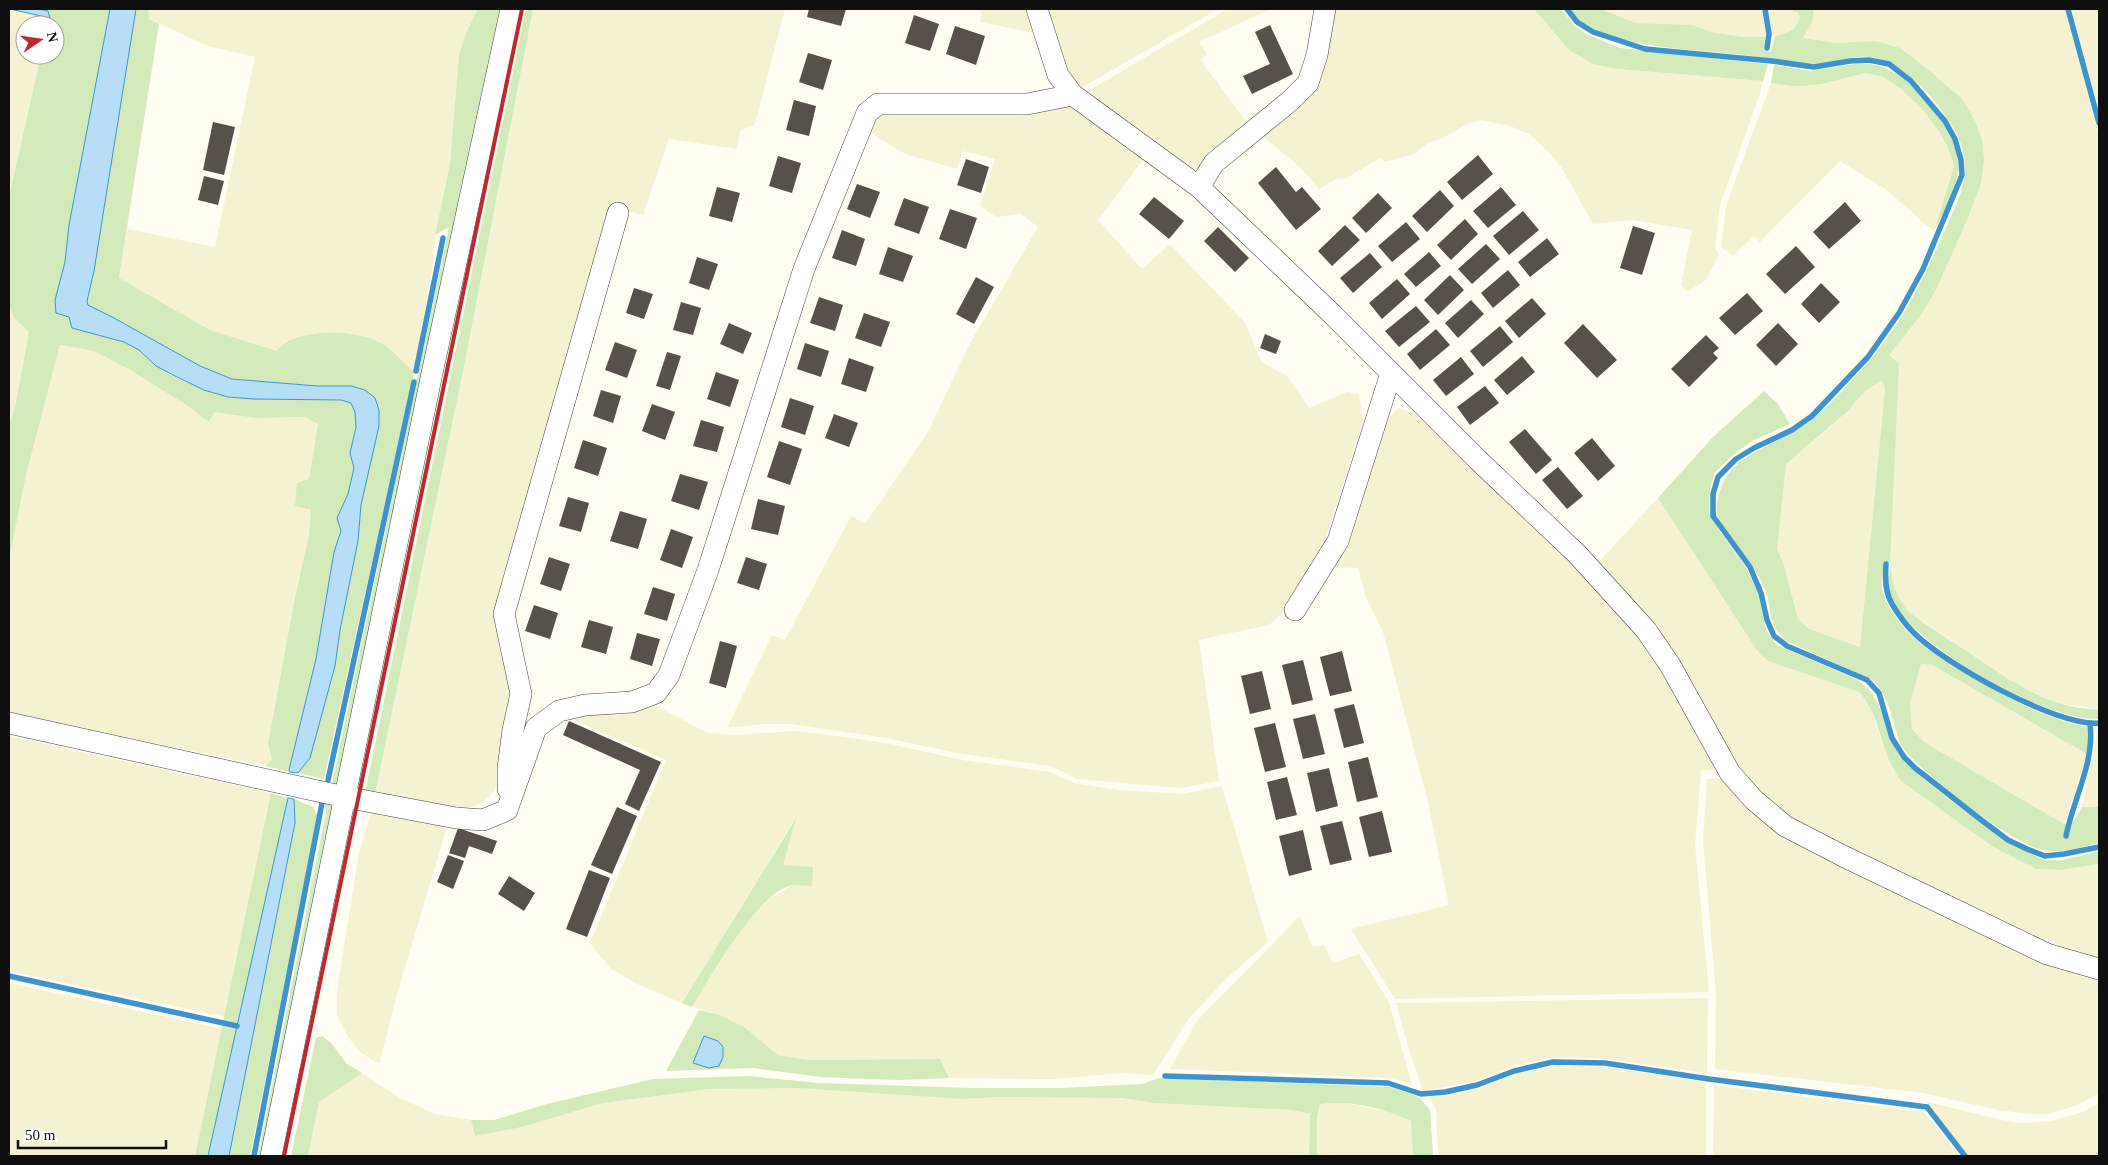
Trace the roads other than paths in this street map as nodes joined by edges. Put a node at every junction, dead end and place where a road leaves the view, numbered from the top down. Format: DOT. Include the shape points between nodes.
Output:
graph roads {
  1 [pos="511,9"];
  2 [pos="1037,9"];
  3 [pos="1325,9"];
  4 [pos="1073,95"];
  5 [pos="1198,187"];
  6 [pos="618,213"];
  7 [pos="1391,374"];
  8 [pos="1295,610"];
  9 [pos="9,722"];
  10 [pos="345,797"];
  11 [pos="507,810"];
  12 [pos="2099,969"];
  13 [pos="271,1156"];
  1 -- 10 [label="street"];
  2 -- 4 [label="street" via="1058,74"];
  3 -- 5 [label="street" via="1308,84 1214,163"];
  4 -- 5 [label="street"];
  4 -- 11 [label="street" via="1027,104 878,104 867,113 804,269 708,570 669,675 656,693 632,702 585,705 559,711 536,728"];
  5 -- 7 [label="street"];
  6 -- 11 [label="street" via="504,614 522,694 508,768"];
  7 -- 8 [label="street" via="1338,541"];
  7 -- 12 [label="street" via="1577,554 1646,630 1670,665 1730,773 1754,800 1785,826 1842,856 2047,954"];
  9 -- 10 [label="street"];
  10 -- 11 [label="street" via="456,818 483,820"];
  10 -- 13 [label="street"];
}
